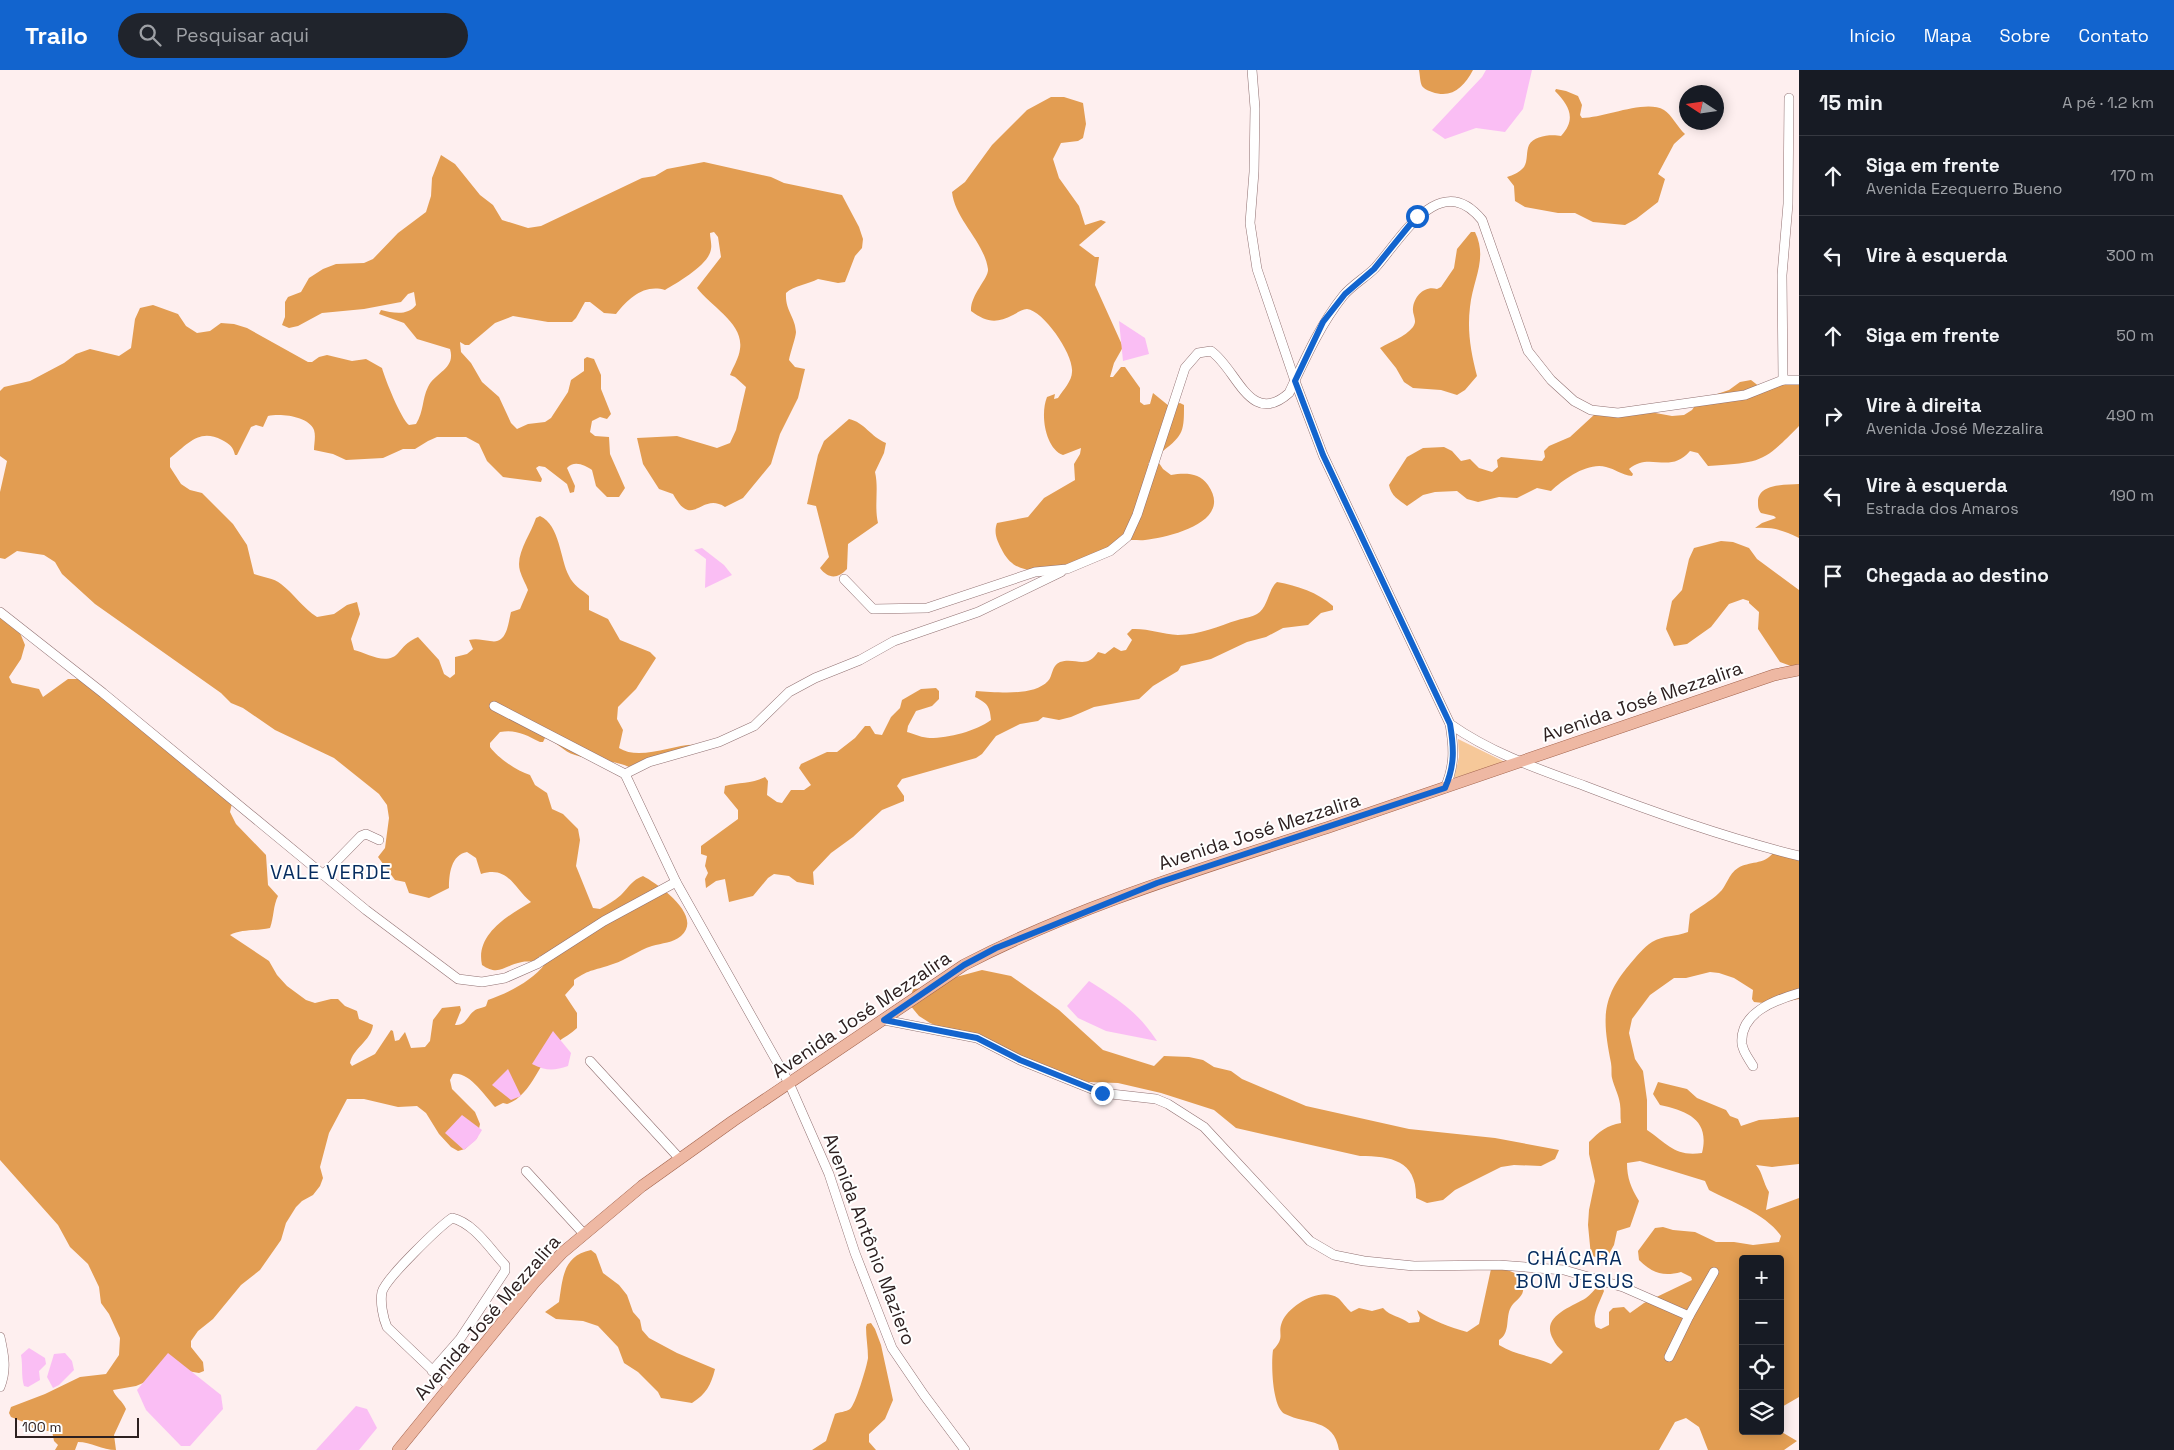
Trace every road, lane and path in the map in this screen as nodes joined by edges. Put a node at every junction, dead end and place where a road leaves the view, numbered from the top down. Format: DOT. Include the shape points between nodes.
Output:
graph roads {
  1 [pos="1252,70"];
  2 [pos="1789,98"];
  3 [pos="1783,380"];
  4 [pos="1799,380"];
  5 [pos="1295,381"];
  6 [pos="1068,569"];
  7 [pos="844,579"];
  8 [pos="0,612"];
  9 [pos="1799,670"];
  10 [pos="494,706"];
  11 [pos="1450,724"];
  12 [pos="1520,762"];
  13 [pos="625,774"];
  14 [pos="1445,788"];
  15 [pos="380,840"];
  16 [pos="1799,856"];
  17 [pos="323,875"];
  18 [pos="676,882"];
  19 [pos="1799,993"];
  20 [pos="884,1020"];
  21 [pos="590,1061"];
  22 [pos="1753,1066"];
  23 [pos="789,1083"];
  24 [pos="680,1159"];
  25 [pos="526,1171"];
  26 [pos="584,1234"];
  27 [pos="1714,1272"];
  28 [pos="1690,1316"];
  29 [pos="0,1337"];
  30 [pos="1669,1358"];
  31 [pos="432,1371"];
  32 [pos="449,1386"];
  33 [pos="0,1387"];
  34 [pos="398,1450"];
  35 [pos="965,1450"];
  1 -- 5 [label="street" via="1255,108 1252,242 1257,269"];
  2 -- 3 [label="street" via="1788,204 1782,275"];
  3 -- 4 [label="street"];
  3 -- 5 [label="street" via="1745,395 1618,413 1591,410 1574,401 1551,380 1528,351 1482,220 1472,208 1456,201 1436,204 1417,216 1374,269 1345,294 1323,322"];
  5 -- 6 [label="street" via="1282,399 1263,404 1244,392 1222,358 1211,351 1198,353 1185,368 1127,537 1110,551"];
  5 -- 11 [label="street" via="1323,455"];
  6 -- 7 [label="street" via="1035,572 927,608 873,609"];
  6 -- 13 [label="street" via="978,612 894,641 815,678 789,692 754,726 719,742 649,762"];
  8 -- 17 [label="street"];
  9 -- 12 [label="main road, Avenida José Mezzalira" via="1774,675"];
  10 -- 13 [label="street"];
  11 -- 12 [label="street" via="1480,744"];
  11 -- 14 [label="street" via="1454,759"];
  12 -- 14 [label="main road, Avenida José Mezzalira"];
  12 -- 16 [label="street" via="1736,840"];
  13 -- 18 [label="street, Avenida Antônio Maziero"];
  14 -- 20 [label="main road, Avenida José Mezzalira" via="1157,883 996,948 964,965"];
  15 -- 17 [label="street" via="366,834 361,836"];
  17 -- 18 [label="street" via="450,975 478,982 505,978 536,964 604,921"];
  18 -- 23 [label="street, Avenida Antônio Maziero"];
  19 -- 22 [label="street" via="1764,1007 1750,1019 1742,1044"];
  20 -- 23 [label="main road, Avenida José Mezzalira"];
  20 -- 28 [label="street" via="977,1038 1029,1064 1102,1093 1156,1099 1168,1104 1204,1128 1310,1241 1334,1255 1414,1266 1564,1270 1623,1287"];
  21 -- 24 [label="street"];
  23 -- 24 [label="main road, Avenida José Mezzalira"];
  23 -- 35 [label="street, Avenida Antônio Maziero" via="829,1174 892,1348"];
  24 -- 26 [label="main road, Avenida José Mezzalira"];
  25 -- 26 [label="street"];
  26 -- 32 [label="main road, Avenida José Mezzalira" via="534,1283"];
  27 -- 28 [label="street"];
  28 -- 30 [label="street"];
  29 -- 33 [label="street" via="5,1366"];
  31 -- 31 [label="street" via="386,1327 382,1294 385,1285 409,1258 452,1218 470,1227 505,1265 505,1271 460,1340"];
  31 -- 32 [label="street"];
  32 -- 34 [label="main road, Avenida José Mezzalira"];
}
